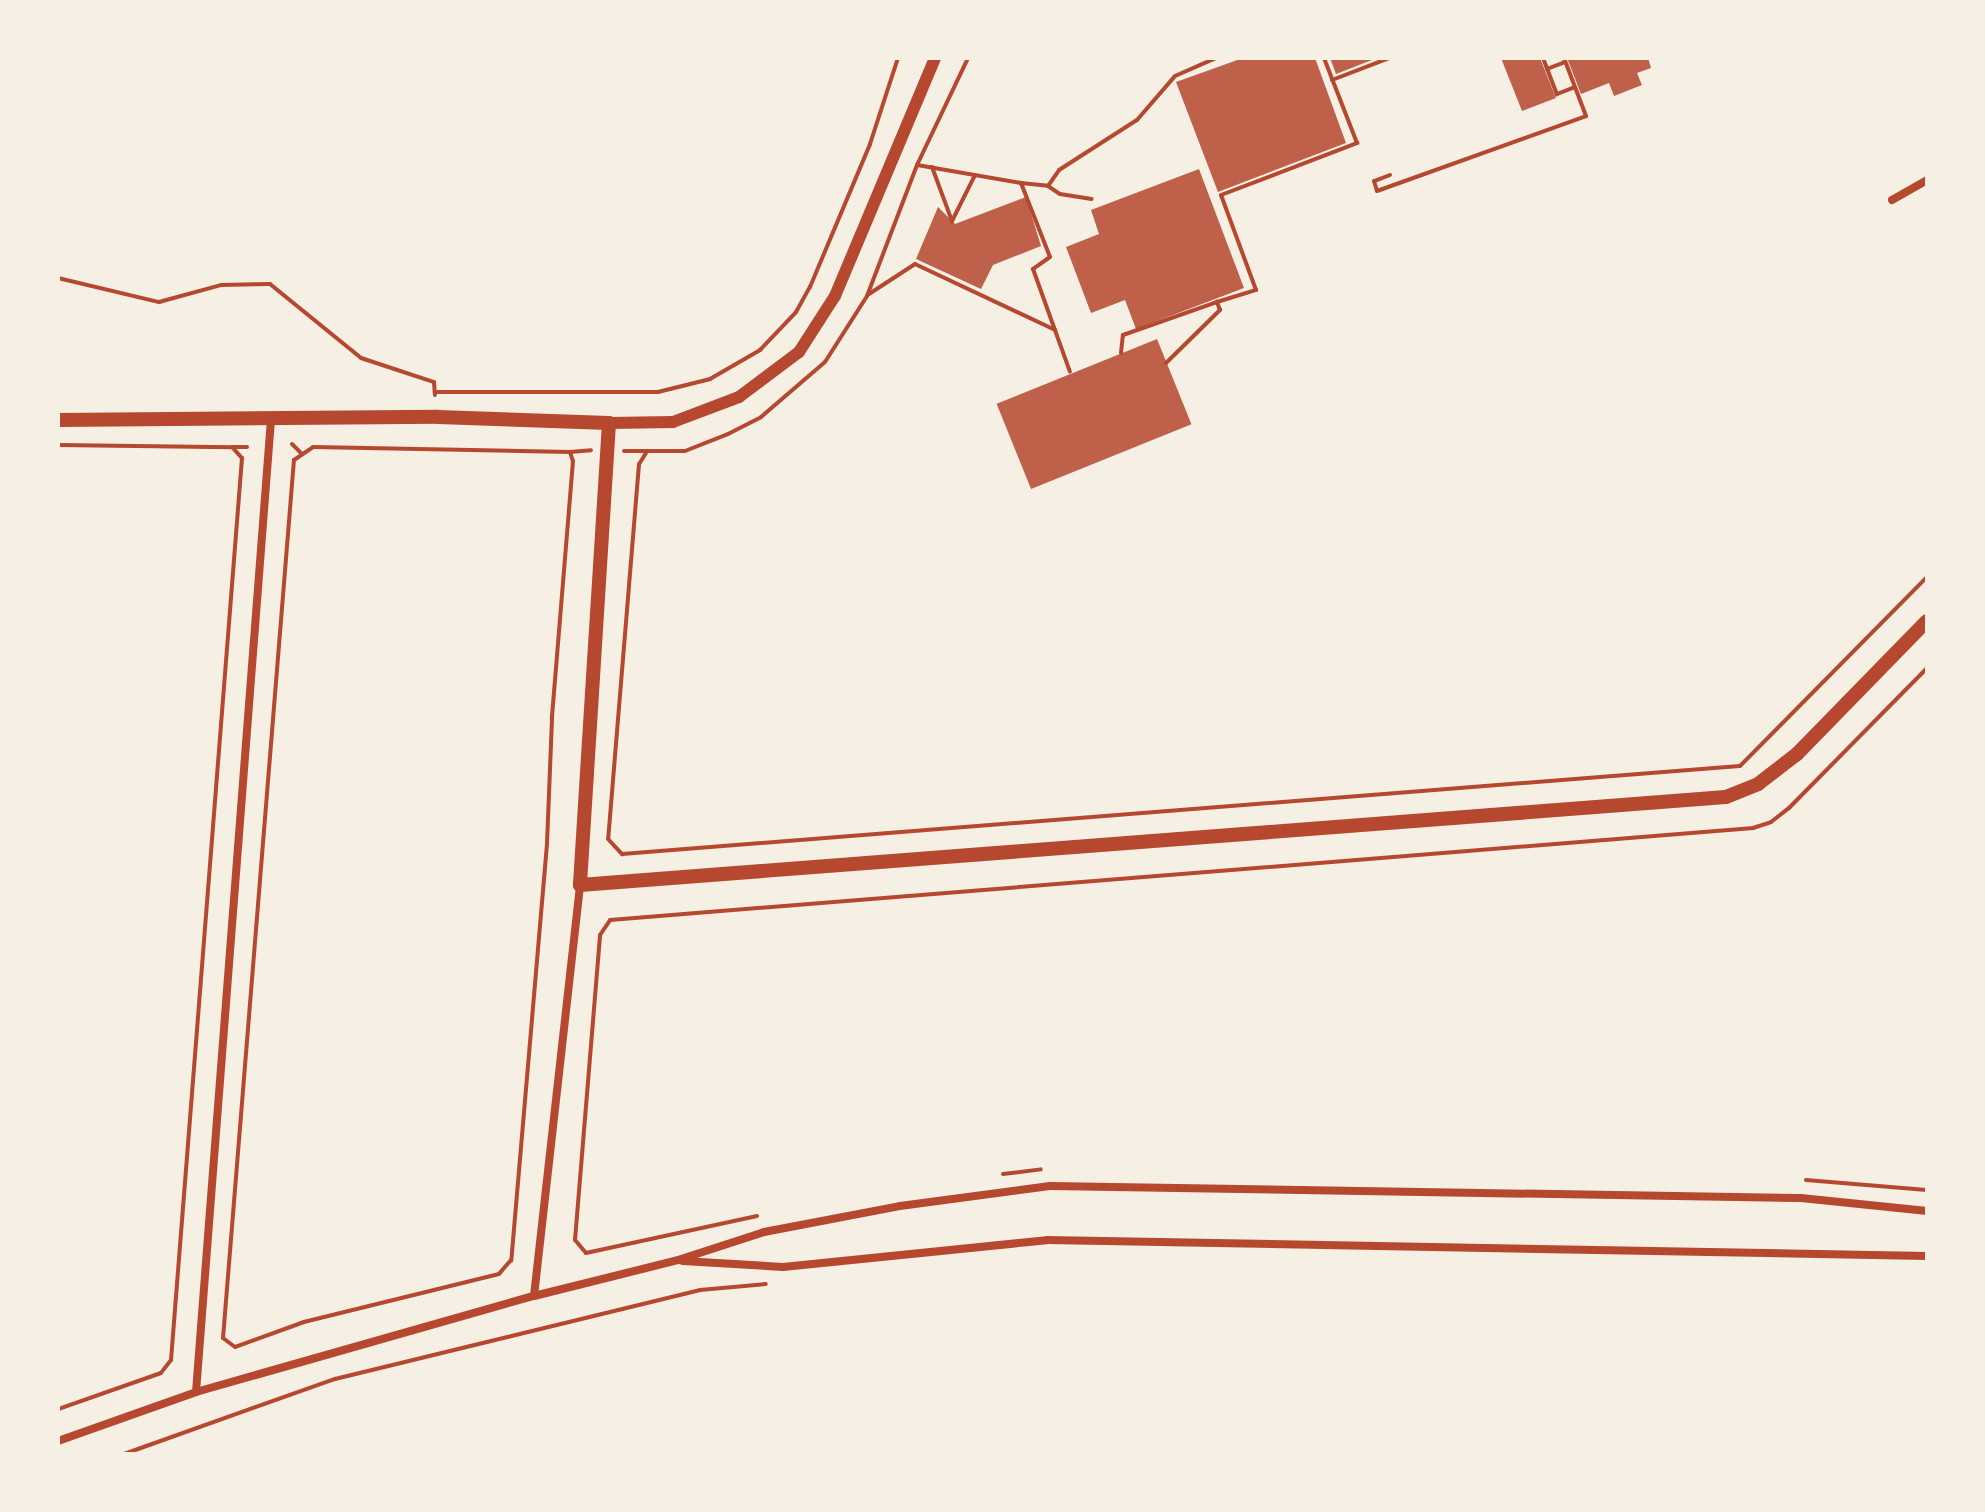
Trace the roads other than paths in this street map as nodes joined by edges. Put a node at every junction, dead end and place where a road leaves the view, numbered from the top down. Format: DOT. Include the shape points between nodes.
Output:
graph roads {
  1 [pos="935,58"];
  2 [pos="1927,180"];
  3 [pos="1892,200"];
  4 [pos="271,419"];
  5 [pos="58,420"];
  6 [pos="609,423"];
  7 [pos="1927,621"];
  8 [pos="580,885"];
  9 [pos="1927,1211"];
  10 [pos="1927,1256"];
  11 [pos="678,1260"];
  12 [pos="534,1296"];
  13 [pos="196,1392"];
  14 [pos="58,1441"];
  1 -- 6 [label="street" via="835,296 799,352 739,397 673,422"];
  2 -- 3 [label="street"];
  4 -- 5 [label="main road"];
  4 -- 6 [label="main road"];
  4 -- 13 [label="street"];
  6 -- 8 [label="main road"];
  7 -- 8 [label="main road" via="1797,754 1758,784 1726,797"];
  8 -- 12 [label="street"];
  9 -- 11 [label="street" via="1801,1198 1050,1186 900,1206 764,1232"];
  10 -- 11 [label="street" via="1047,1240 783,1267"];
  11 -- 12 [label="street"];
  12 -- 13 [label="street"];
  13 -- 14 [label="street"];
}
